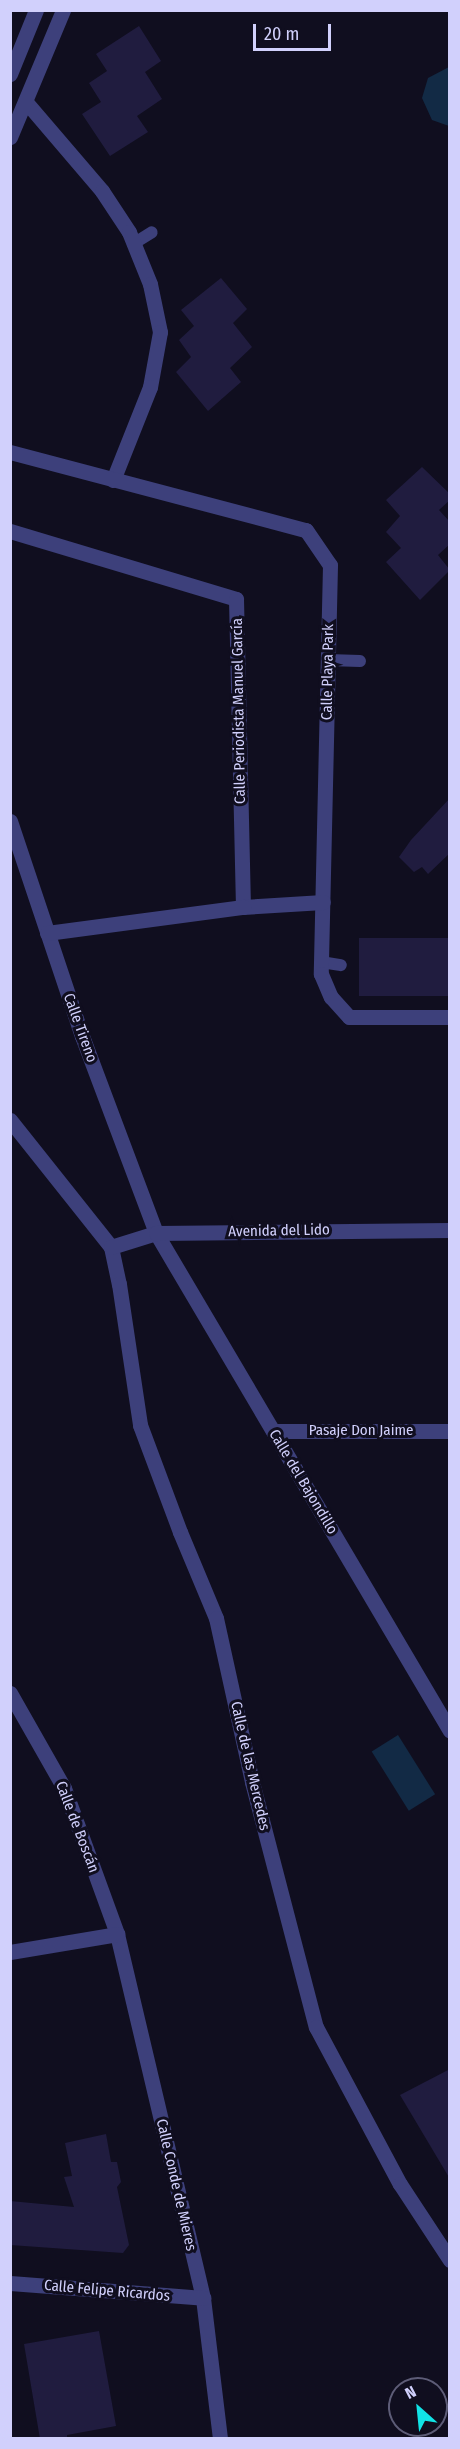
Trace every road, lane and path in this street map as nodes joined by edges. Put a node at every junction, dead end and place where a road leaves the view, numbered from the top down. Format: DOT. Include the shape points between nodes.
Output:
graph roads {
  1 [pos="36,10"];
  2 [pos="63,10"];
  3 [pos="10,74"];
  4 [pos="26,102"];
  5 [pos="10,136"];
  6 [pos="152,232"];
  7 [pos="134,244"];
  8 [pos="10,452"];
  9 [pos="112,480"];
  10 [pos="10,531"];
  11 [pos="328,660"];
  12 [pos="360,661"];
  13 [pos="10,821"];
  14 [pos="323,902"];
  15 [pos="243,907"];
  16 [pos="47,933"];
  17 [pos="321,962"];
  18 [pos="341,965"];
  19 [pos="450,1017"];
  20 [pos="10,1120"];
  21 [pos="450,1230"];
  22 [pos="156,1233"];
  23 [pos="111,1247"];
  24 [pos="273,1431"];
  25 [pos="450,1431"];
  26 [pos="10,1694"];
  27 [pos="450,1731"];
  28 [pos="117,1934"];
  29 [pos="10,1952"];
  30 [pos="450,2260"];
  31 [pos="10,2283"];
  32 [pos="203,2298"];
  33 [pos="220,2439"];
  1 -- 3 [label="street"];
  2 -- 4 [label="street"];
  4 -- 5 [label="street"];
  4 -- 7 [label="street" via="102,191"];
  6 -- 7 [label="lane"];
  7 -- 9 [label="street" via="150,284 160,332 150,387"];
  8 -- 9 [label="street, Calle Playa Park"];
  9 -- 11 [label="street, Calle Playa Park" via="306,530 330,565"];
  10 -- 15 [label="street, Calle Periodista Manuel García" via="236,599"];
  11 -- 12 [label="lane"];
  11 -- 14 [label="street, Calle Playa Park"];
  13 -- 16 [label="street, Calle Tireno"];
  14 -- 15 [label="street"];
  14 -- 17 [label="street, Calle Playa Park"];
  15 -- 16 [label="street"];
  16 -- 22 [label="street, Calle Tireno"];
  17 -- 18 [label="lane"];
  17 -- 19 [label="street, Calle Playa Park" via="321,974 331,998 349,1017"];
  20 -- 23 [label="street"];
  21 -- 22 [label="street, Avenida del Lido"];
  22 -- 23 [label="street, Avenida del Lido"];
  22 -- 24 [label="street, Calle del Bajondillo"];
  23 -- 30 [label="street, Calle de las Mercedes" via="140,1425 216,1618 252,1782 316,2027 400,2184"];
  24 -- 25 [label="street, Pasaje Don Jaime"];
  24 -- 27 [label="street, Calle del Bajondillo"];
  26 -- 28 [label="street, Calle de Boscán" via="64,1788"];
  28 -- 29 [label="street"];
  28 -- 32 [label="street, Calle Conde de Mieres"];
  31 -- 32 [label="street, Calle Felipe Ricardos"];
  32 -- 33 [label="street, Calle Conde de Mieres"];
}
